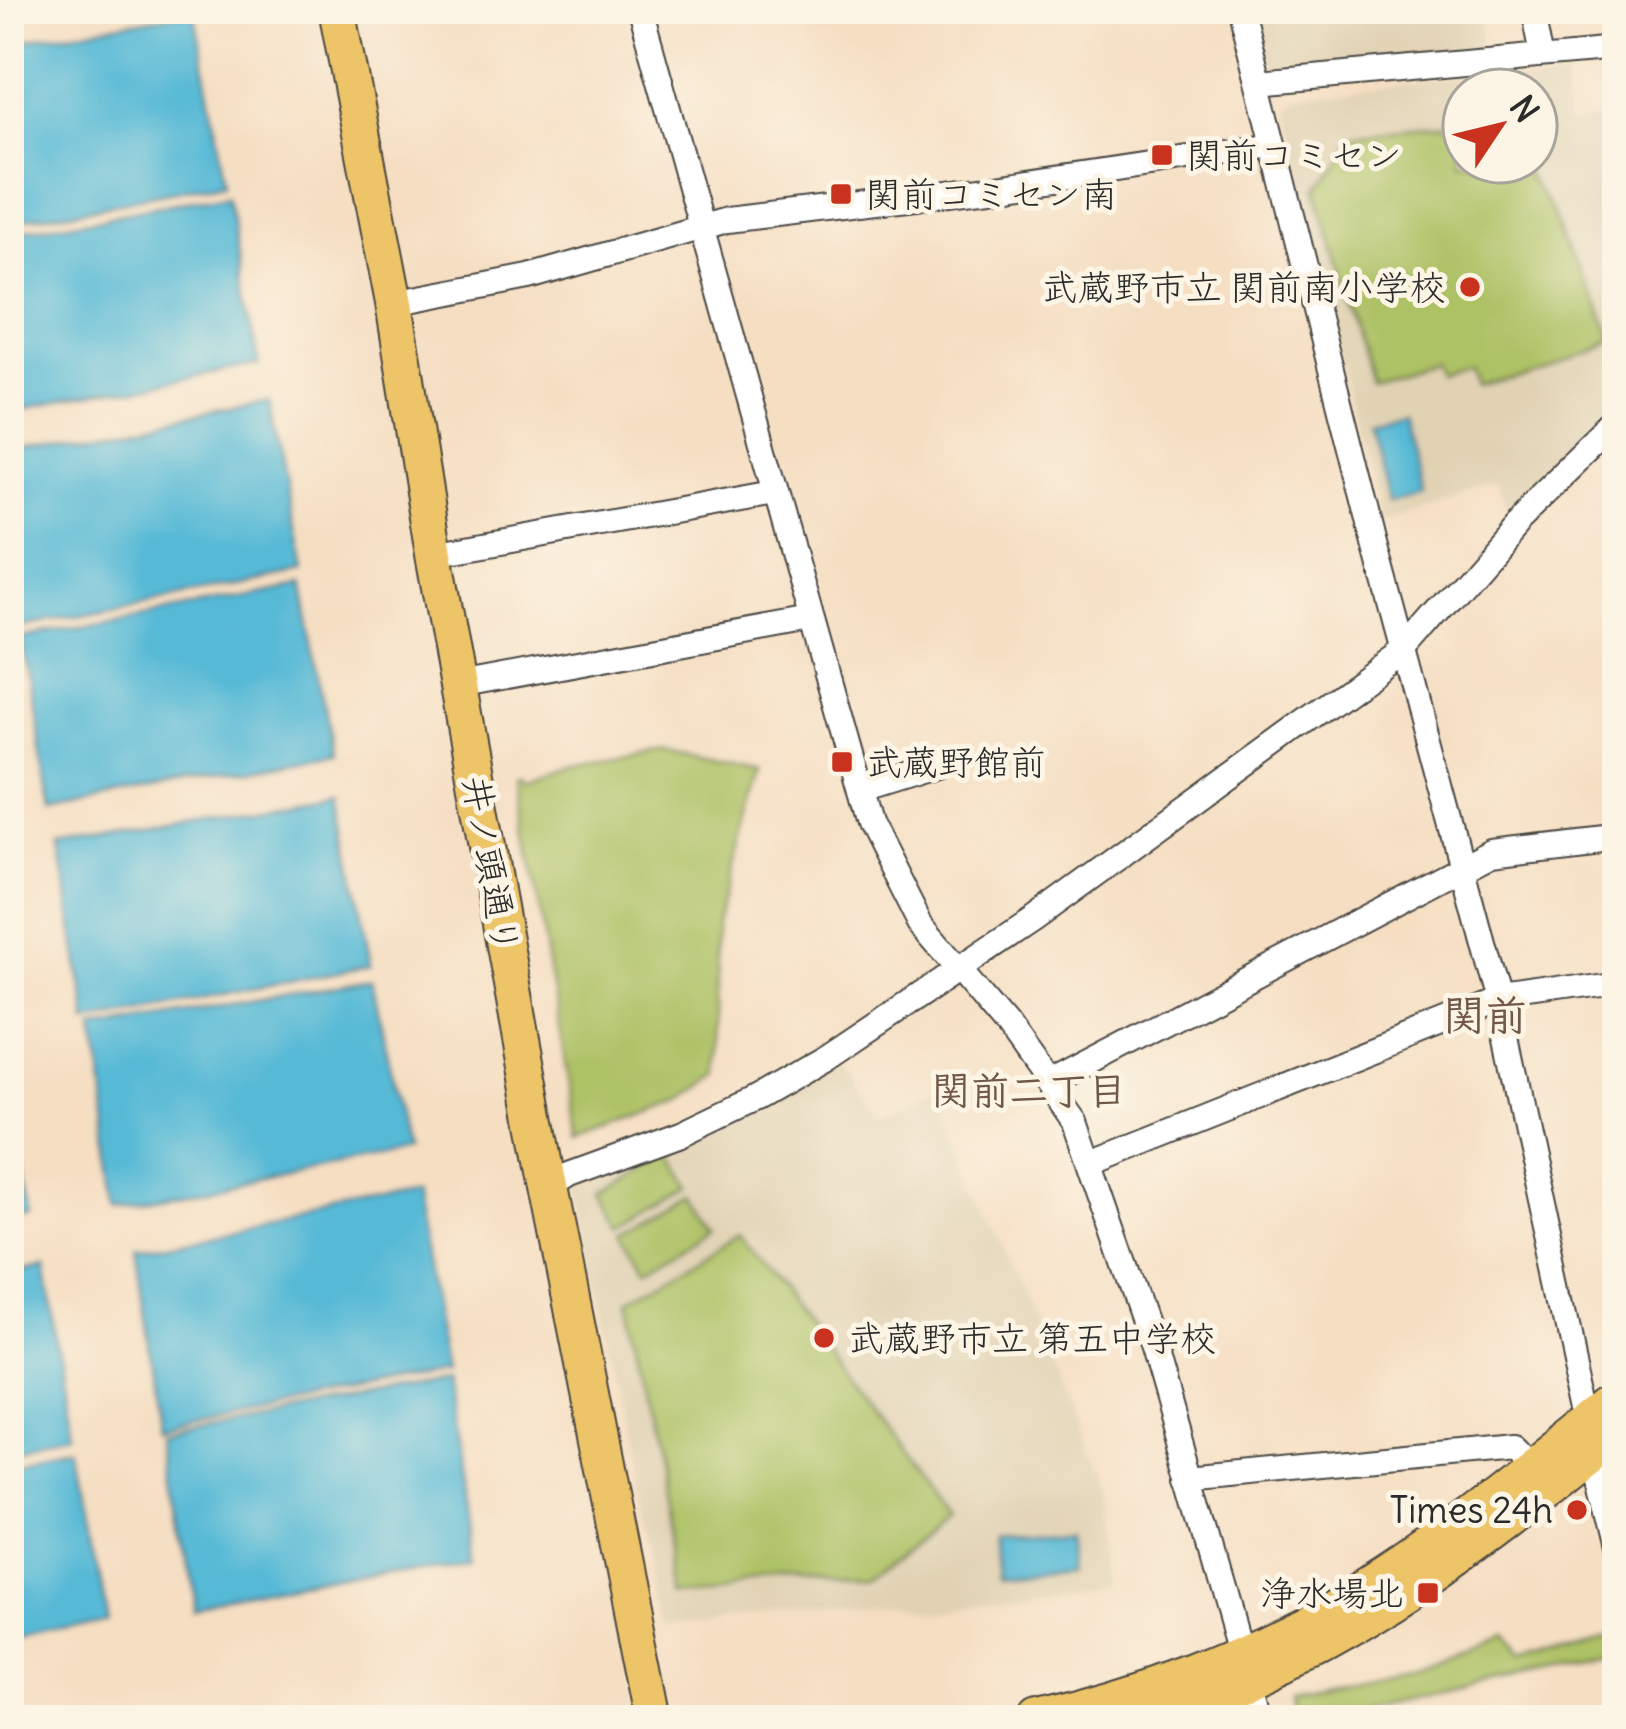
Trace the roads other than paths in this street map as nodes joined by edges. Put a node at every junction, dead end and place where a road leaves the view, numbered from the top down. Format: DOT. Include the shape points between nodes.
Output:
graph roads {
  1 [pos="337,9"];
  2 [pos="640,9"];
  3 [pos="1240,9"];
  4 [pos="1534,9"];
  5 [pos="1617,49"];
  6 [pos="1543,55"];
  7 [pos="1259,82"];
  8 [pos="1274,145"];
  9 [pos="703,224"];
  10 [pos="394,303"];
  11 [pos="1617,424"];
  12 [pos="775,493"];
  13 [pos="434,554"];
  14 [pos="810,620"];
  15 [pos="1405,649"];
  16 [pos="458,685"];
  17 [pos="937,766"];
  18 [pos="860,790"];
  19 [pos="1617,836"];
  20 [pos="1462,865"];
  21 [pos="958,969"];
  22 [pos="1617,984"];
  23 [pos="1498,1001"];
  24 [pos="1050,1083"];
  25 [pos="1092,1163"];
  26 [pos="549,1188"];
  27 [pos="1604,1426"];
  28 [pos="1516,1454"];
  29 [pos="1190,1478"];
  30 [pos="1617,1548"];
  31 [pos="1244,1665"];
  32 [pos="655,1720"];
  33 [pos="1036,1720"];
  34 [pos="1137,1720"];
  35 [pos="1260,1720"];
  1 -- 10 [label="main road, 井ノ頭通り"];
  2 -- 9 [label="street"];
  3 -- 7 [label="street"];
  4 -- 6 [label="street"];
  5 -- 6 [label="street"];
  6 -- 7 [label="street"];
  7 -- 8 [label="street"];
  8 -- 9 [label="street"];
  8 -- 15 [label="street"];
  9 -- 10 [label="street" via="529,277"];
  9 -- 12 [label="street"];
  10 -- 13 [label="main road, 井ノ頭通り"];
  11 -- 15 [label="street" via="1514,524"];
  12 -- 13 [label="street"];
  12 -- 14 [label="street"];
  13 -- 16 [label="main road, 井ノ頭通り"];
  14 -- 16 [label="street"];
  14 -- 18 [label="street"];
  15 -- 20 [label="street"];
  15 -- 21 [label="street"];
  16 -- 26 [label="main road, 井ノ頭通り"];
  17 -- 18 [label="street"];
  18 -- 21 [label="street" via="896,881"];
  19 -- 20 [label="street" via="1492,851"];
  20 -- 23 [label="street"];
  20 -- 24 [label="street"];
  21 -- 24 [label="street"];
  21 -- 26 [label="street" via="757,1098"];
  22 -- 23 [label="street"];
  23 -- 25 [label="street"];
  23 -- 27 [label="street"];
  24 -- 25 [label="street"];
  25 -- 29 [label="street"];
  26 -- 32 [label="main road, 井ノ頭通り"];
  27 -- 30 [label="street"];
  27 -- 31 [label="main road"];
  28 -- 29 [label="street" via="1510,1447"];
  29 -- 31 [label="street"];
  31 -- 33 [label="main road"];
  31 -- 34 [label="main road"];
  31 -- 35 [label="street"];
}
